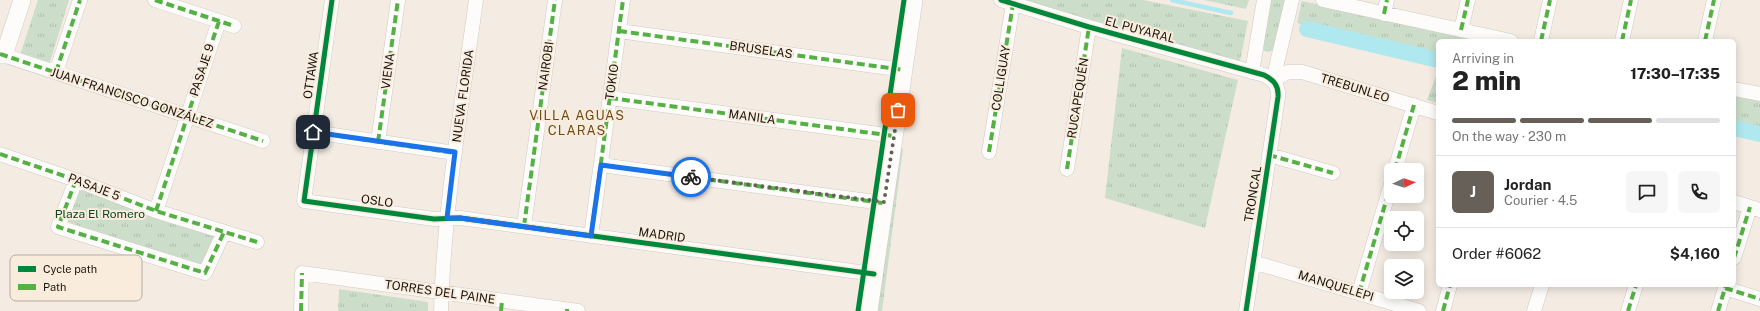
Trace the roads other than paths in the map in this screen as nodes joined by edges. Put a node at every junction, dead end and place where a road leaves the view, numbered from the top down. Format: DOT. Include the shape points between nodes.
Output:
graph roads {
  1 [pos="22,0"];
  2 [pos="80,0"];
  3 [pos="155,0"];
  4 [pos="332,0"];
  5 [pos="398,0"];
  6 [pos="476,0"];
  7 [pos="555,0"];
  8 [pos="623,0"];
  9 [pos="914,0"];
  10 [pos="1264,0"];
  11 [pos="1292,0"];
  12 [pos="1323,0"];
  13 [pos="1387,0"];
  14 [pos="1468,0"];
  15 [pos="1550,0"];
  16 [pos="1631,0"];
  17 [pos="1714,0"];
  18 [pos="1007,2"];
  19 [pos="176,3"];
  20 [pos="1384,14"];
  21 [pos="218,21"];
  22 [pos="234,26"];
  23 [pos="1089,27"];
  24 [pos="619,30"];
  25 [pos="1461,30"];
  26 [pos="1501,39"];
  27 [pos="1541,39"];
  28 [pos="1622,39"];
  29 [pos="1705,39"];
  30 [pos="1,58"];
  31 [pos="904,70"];
  32 [pos="56,72"];
  33 [pos="1252,72"];
  34 [pos="1273,80"];
  35 [pos="1736,89"];
  36 [pos="1760,94"];
  37 [pos="610,98"];
  38 [pos="1414,105"];
  39 [pos="1436,112"];
  40 [pos="187,116"];
  41 [pos="313,132"];
  42 [pos="894,136"];
  43 [pos="263,141"];
  44 [pos="378,142"];
  45 [pos="455,152"];
  46 [pos="989,152"];
  47 [pos="0,154"];
  48 [pos="1269,155"];
  49 [pos="1397,163"];
  50 [pos="601,165"];
  51 [pos="1067,169"];
  52 [pos="1333,173"];
  53 [pos="76,180"];
  54 [pos="304,201"];
  55 [pos="884,202"];
  56 [pos="1385,203"];
  57 [pos="1736,203"];
  58 [pos="1755,209"];
  59 [pos="156,211"];
  60 [pos="447,218"];
  61 [pos="524,226"];
  62 [pos="224,232"];
  63 [pos="591,236"];
  64 [pos="257,242"];
  65 [pos="1736,253"];
  66 [pos="1253,262"];
  67 [pos="874,274"];
  68 [pos="1449,287"];
  69 [pos="1541,287"];
  70 [pos="1635,287"];
  71 [pos="1725,287"];
  72 [pos="441,292"];
  73 [pos="1359,293"];
  74 [pos="1760,299"];
  75 [pos="502,306"];
  76 [pos="570,310"];
  77 [pos="301,311"];
  78 [pos="441,311"];
  79 [pos="869,311"];
  80 [pos="1246,311"];
  81 [pos="1419,311"];
  82 [pos="1443,311"];
  83 [pos="1534,311"];
  84 [pos="1628,311"];
  85 [pos="1718,311"];
  1 -- 30 [label="street"];
  2 -- 32 [label="street"];
  3 -- 19 [label="street"];
  4 -- 41 [label="street, OTTAWA"];
  5 -- 44 [label="street, VIENA"];
  6 -- 45 [label="street, NUEVA FLORIDA"];
  7 -- 61 [label="street, NAIROBI"];
  8 -- 24 [label="street, TOKIO"];
  9 -- 31 [label="street"];
  10 -- 33 [label="street"];
  11 -- 34 [label="street, TRONCAL"];
  12 -- 20 [label="street"];
  13 -- 20 [label="street"];
  14 -- 25 [label="street"];
  15 -- 27 [label="street"];
  16 -- 28 [label="street"];
  17 -- 29 [label="street"];
  18 -- 23 [label="street, EL PUYARAL"];
  18 -- 46 [label="street, COLLIGUAY"];
  19 -- 21 [label="street"];
  20 -- 25 [label="street"];
  21 -- 22 [label="street"];
  21 -- 40 [label="street, PASAJE 9"];
  23 -- 33 [label="street, EL PUYARAL"];
  23 -- 51 [label="street, RUCAPEQUÉN"];
  24 -- 31 [label="street, BRUSELAS"];
  24 -- 37 [label="street, TOKIO"];
  25 -- 26 [label="street"];
  30 -- 32 [label="street, JUAN FRANCISCO GONZÁLEZ"];
  31 -- 42 [label="street"];
  32 -- 40 [label="street, JUAN FRANCISCO GONZÁLEZ"];
  33 -- 34 [label="street, EL PUYARAL"];
  34 -- 38 [label="street, TREBUNLEO" via="1288,72 1302,72"];
  34 -- 48 [label="street, TRONCAL" via="1278,93"];
  35 -- 36 [label="street"];
  37 -- 42 [label="street, MANILA"];
  37 -- 50 [label="street, TOKIO"];
  38 -- 39 [label="street, TREBUNLEO"];
  38 -- 49 [label="street"];
  40 -- 43 [label="street, JUAN FRANCISCO GONZÁLEZ"];
  40 -- 59 [label="street, PASAJE 9"];
  41 -- 44 [label="street"];
  41 -- 54 [label="street, OTTAWA"];
  42 -- 55 [label="street"];
  44 -- 45 [label="street"];
  45 -- 60 [label="street, NUEVA FLORIDA"];
  47 -- 53 [label="street, PASAJE 5"];
  48 -- 52 [label="street"];
  48 -- 66 [label="street, TRONCAL"];
  50 -- 55 [label="street"];
  50 -- 63 [label="street, TOKIO"];
  53 -- 59 [label="street, PASAJE 5"];
  53 -- 62 [label="street" via="58,227 205,273"];
  54 -- 60 [label="street, OSLO" via="434,219"];
  55 -- 67 [label="street"];
  56 -- 73 [label="street"];
  57 -- 58 [label="street"];
  58 -- 65 [label="street"];
  59 -- 62 [label="street, PASAJE 5"];
  60 -- 61 [label="street, MADRID"];
  60 -- 72 [label="street, NUEVA FLORIDA"];
  61 -- 63 [label="street, MADRID"];
  62 -- 64 [label="street, PASAJE 5"];
  63 -- 67 [label="street, MADRID"];
  66 -- 73 [label="street, MANQUELEPI"];
  66 -- 80 [label="street, TRONCAL"];
  67 -- 79 [label="street"];
  68 -- 82 [label="street"];
  69 -- 83 [label="street"];
  70 -- 84 [label="street"];
  71 -- 74 [label="street"];
  71 -- 85 [label="street"];
  72 -- 75 [label="street, TORRES DEL PAINE"];
  72 -- 77 [label="street, TORRES DEL PAINE" via="302,273"];
  72 -- 78 [label="street, NUEVA FLORIDA"];
  73 -- 81 [label="street, MANQUELEPI"];
  75 -- 76 [label="street, TORRES DEL PAINE"];
}
